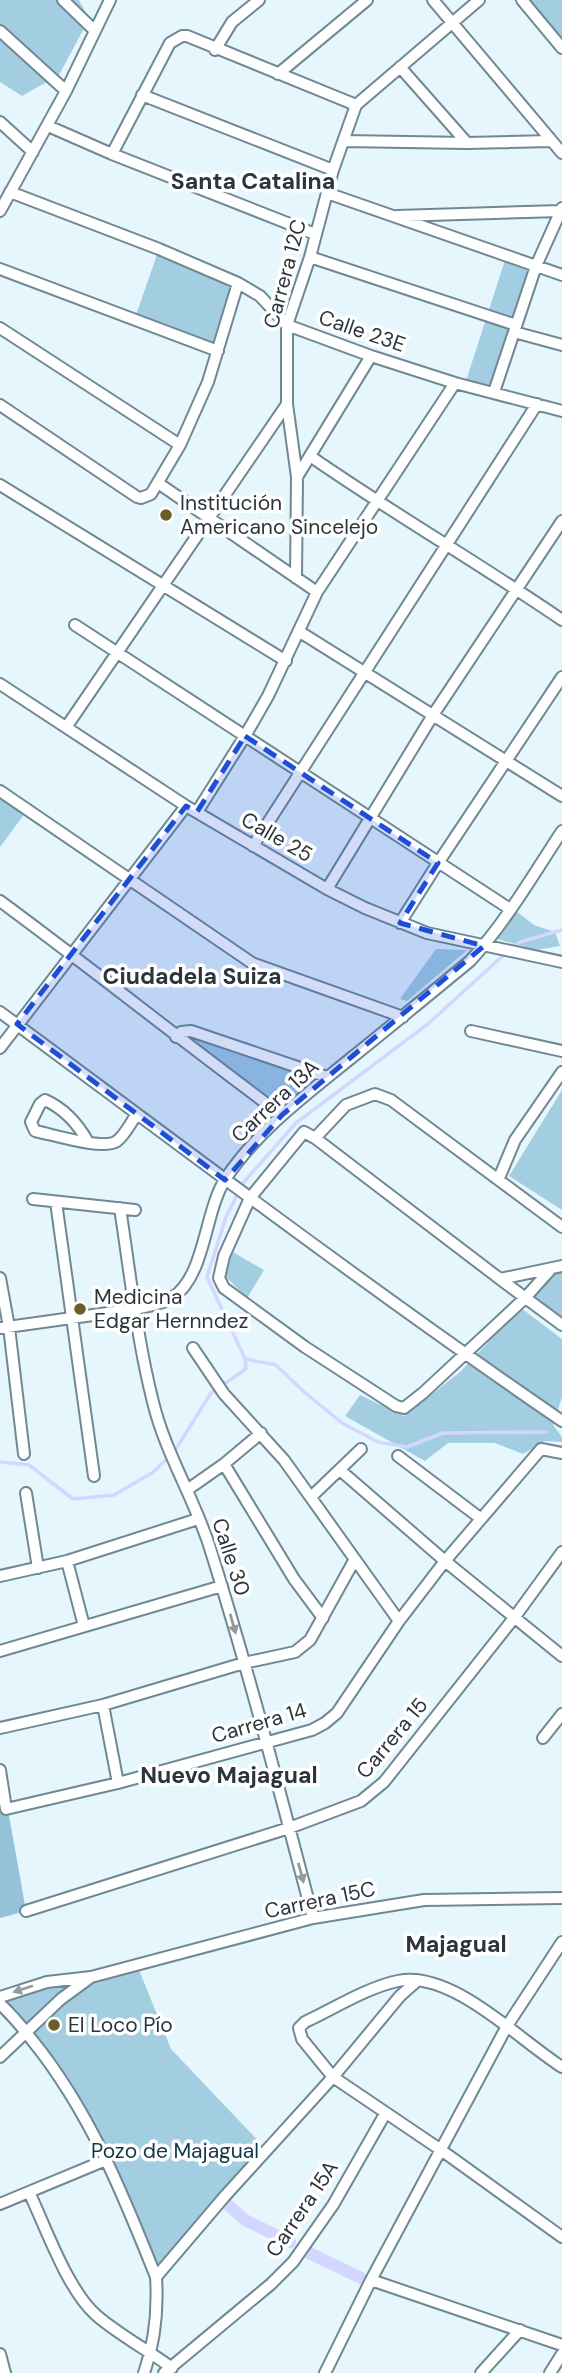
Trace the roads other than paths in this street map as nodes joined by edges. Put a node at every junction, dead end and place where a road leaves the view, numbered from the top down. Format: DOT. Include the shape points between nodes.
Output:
graph roads {
  1 [pos="62,0"];
  2 [pos="110,0"];
  3 [pos="259,0"];
  4 [pos="367,0"];
  5 [pos="433,0"];
  6 [pos="479,0"];
  7 [pos="522,0"];
  8 [pos="453,22"];
  9 [pos="0,31"];
  10 [pos="95,31"];
  11 [pos="562,48"];
  12 [pos="215,50"];
  13 [pos="401,67"];
  14 [pos="278,74"];
  15 [pos="66,91"];
  16 [pos="142,95"];
  17 [pos="356,105"];
  18 [pos="0,122"];
  19 [pos="48,126"];
  20 [pos="345,141"];
  21 [pos="551,141"];
  22 [pos="467,144"];
  23 [pos="33,152"];
  24 [pos="562,153"];
  25 [pos="111,154"];
  26 [pos="333,170"];
  27 [pos="9,192"];
  28 [pos="327,193"];
  29 [pos="1,207"];
  30 [pos="561,209"];
  31 [pos="391,216"];
  32 [pos="315,234"];
  33 [pos="310,257"];
  34 [pos="537,266"];
  35 [pos="0,269"];
  36 [pos="562,275"];
  37 [pos="238,283"];
  38 [pos="286,325"];
  39 [pos="0,328"];
  40 [pos="515,328"];
  41 [pos="562,345"];
  42 [pos="218,351"];
  43 [pos="371,356"];
  44 [pos="455,383"];
  45 [pos="494,392"];
  46 [pos="287,404"];
  47 [pos="537,404"];
  48 [pos="0,405"];
  49 [pos="562,411"];
  50 [pos="180,444"];
  51 [pos="310,456"];
  52 [pos="297,477"];
  53 [pos="158,483"];
  54 [pos="0,485"];
  55 [pos="376,502"];
  56 [pos="209,519"];
  57 [pos="562,522"];
  58 [pos="448,545"];
  59 [pos="296,578"];
  60 [pos="163,587"];
  61 [pos="517,589"];
  62 [pos="317,592"];
  63 [pos="562,620"];
  64 [pos="75,625"];
  65 [pos="300,632"];
  66 [pos="117,654"];
  67 [pos="286,661"];
  68 [pos="365,671"];
  69 [pos="562,677"];
  70 [pos="0,684"];
  71 [pos="433,715"];
  72 [pos="67,726"];
  73 [pos="245,736"];
  74 [pos="506,760"];
  75 [pos="300,772"];
  76 [pos="0,790"];
  77 [pos="562,796"];
  78 [pos="186,806"];
  79 [pos="197,812"];
  80 [pos="371,818"];
  81 [pos="562,831"];
  82 [pos="253,846"];
  83 [pos="438,863"];
  84 [pos="129,880"];
  85 [pos="327,889"];
  86 [pos="0,901"];
  87 [pos="510,909"];
  88 [pos="400,923"];
  89 [pos="484,946"];
  90 [pos="72,953"];
  91 [pos="562,962"];
  92 [pos="0,1012"];
  93 [pos="403,1017"];
  94 [pos="17,1024"];
  95 [pos="471,1031"];
  96 [pos="176,1037"];
  97 [pos="0,1048"];
  98 [pos="562,1051"];
  99 [pos="562,1072"];
  100 [pos="327,1077"];
  101 [pos="137,1114"];
  102 [pos="282,1115"];
  103 [pos="315,1138"];
  104 [pos="88,1142"];
  105 [pos="499,1178"];
  106 [pos="228,1182"];
  107 [pos="246,1196"];
  108 [pos="33,1199"];
  109 [pos="56,1202"];
  110 [pos="120,1209"];
  111 [pos="135,1210"];
  112 [pos="562,1227"];
  113 [pos="556,1268"];
  114 [pos="0,1278"];
  115 [pos="500,1279"];
  116 [pos="525,1298"];
  117 [pos="136,1309"];
  118 [pos="73,1317"];
  119 [pos="562,1325"];
  120 [pos="4,1327"];
  121 [pos="193,1348"];
  122 [pos="464,1354"];
  123 [pos="562,1421"];
  124 [pos="261,1433"];
  125 [pos="361,1449"];
  126 [pos="562,1453"];
  127 [pos="24,1454"];
  128 [pos="398,1456"];
  129 [pos="224,1464"];
  130 [pos="340,1470"];
  131 [pos="94,1476"];
  132 [pos="187,1490"];
  133 [pos="26,1493"];
  134 [pos="311,1497"];
  135 [pos="480,1518"];
  136 [pos="198,1519"];
  137 [pos="562,1552"];
  138 [pos="355,1559"];
  139 [pos="67,1561"];
  140 [pos="445,1561"];
  141 [pos="38,1568"];
  142 [pos="0,1576"];
  143 [pos="222,1586"];
  144 [pos="323,1618"];
  145 [pos="514,1618"];
  146 [pos="398,1621"];
  147 [pos="84,1626"];
  148 [pos="0,1651"];
  149 [pos="562,1656"];
  150 [pos="244,1663"];
  151 [pos="103,1705"];
  152 [pos="562,1714"];
  153 [pos="0,1728"];
  154 [pos="543,1738"];
  155 [pos="266,1741"];
  156 [pos="0,1770"];
  157 [pos="118,1783"];
  158 [pos="289,1828"];
  159 [pos="562,1898"];
  160 [pos="26,1911"];
  161 [pos="313,1918"];
  162 [pos="562,1942"];
  163 [pos="91,1977"];
  164 [pos="418,1980"];
  165 [pos="47,1982"];
  166 [pos="0,1997"];
  167 [pos="0,2004"];
  168 [pos="53,2006"];
  169 [pos="507,2026"];
  170 [pos="26,2032"];
  171 [pos="0,2057"];
  172 [pos="562,2067"];
  173 [pos="333,2077"];
  174 [pos="385,2114"];
  175 [pos="441,2150"];
  176 [pos="106,2160"];
  177 [pos="29,2192"];
  178 [pos="0,2204"];
  179 [pos="562,2237"];
  180 [pos="156,2277"];
  181 [pos="372,2280"];
  182 [pos="520,2330"];
  183 [pos="562,2345"];
  184 [pos="150,2352"];
  185 [pos="0,2354"];
  186 [pos="562,2354"];
  187 [pos="168,2370"];
  188 [pos="5,2373"];
  189 [pos="144,2373"];
  190 [pos="326,2373"];
  191 [pos="481,2373"];
  192 [pos="550,2373"];
  1 -- 10 [label="street"];
  2 -- 10 [label="street"];
  3 -- 12 [label="street" via="232,22"];
  4 -- 14 [label="street"];
  5 -- 8 [label="street"];
  6 -- 8 [label="street"];
  7 -- 11 [label="street"];
  8 -- 13 [label="street"];
  8 -- 21 [label="street"];
  9 -- 15 [label="street"];
  10 -- 15 [label="street"];
  12 -- 14 [label="street"];
  12 -- 16 [label="street" via="187,36 176,38"];
  13 -- 17 [label="street"];
  13 -- 22 [label="street"];
  14 -- 17 [label="street"];
  15 -- 19 [label="street"];
  16 -- 25 [label="street"];
  16 -- 26 [label="street"];
  17 -- 20 [label="street, Carrera 12C"];
  18 -- 23 [label="street"];
  19 -- 23 [label="street"];
  19 -- 25 [label="street"];
  20 -- 22 [label="street"];
  20 -- 26 [label="street, Carrera 12C"];
  21 -- 22 [label="street"];
  21 -- 24 [label="street"];
  23 -- 27 [label="street"];
  25 -- 32 [label="street"];
  26 -- 28 [label="street, Carrera 12C"];
  27 -- 29 [label="street"];
  27 -- 37 [label="street, Calle 23E"];
  28 -- 31 [label="street"];
  28 -- 32 [label="street, Carrera 12C"];
  30 -- 31 [label="street"];
  30 -- 34 [label="street"];
  31 -- 34 [label="street"];
  32 -- 33 [label="street, Carrera 12C"];
  33 -- 38 [label="street, Carrera 12C"];
  33 -- 40 [label="street"];
  34 -- 36 [label="street"];
  34 -- 40 [label="street"];
  35 -- 42 [label="street"];
  37 -- 38 [label="street, Calle 23E" via="260,296"];
  37 -- 42 [label="street"];
  38 -- 43 [label="street, Calle 23E"];
  38 -- 46 [label="street, Carrera 12C"];
  39 -- 50 [label="street"];
  40 -- 41 [label="street"];
  40 -- 45 [label="street"];
  42 -- 50 [label="street"];
  43 -- 44 [label="street, Calle 23E"];
  43 -- 51 [label="street"];
  44 -- 45 [label="street, Calle 23E"];
  44 -- 55 [label="street"];
  45 -- 47 [label="street, Calle 23E"];
  46 -- 52 [label="street, Carrera 12C"];
  46 -- 56 [label="street"];
  47 -- 49 [label="street, Calle 23E"];
  47 -- 58 [label="street"];
  48 -- 53 [label="street" via="137,497 151,494"];
  50 -- 53 [label="street"];
  51 -- 52 [label="street"];
  51 -- 55 [label="street"];
  52 -- 59 [label="street, Carrera 12C"];
  53 -- 56 [label="street"];
  54 -- 60 [label="street"];
  55 -- 58 [label="street"];
  55 -- 62 [label="street"];
  56 -- 59 [label="street"];
  56 -- 60 [label="street"];
  57 -- 61 [label="street"];
  58 -- 61 [label="street"];
  58 -- 68 [label="street"];
  59 -- 62 [label="street"];
  60 -- 66 [label="street"];
  60 -- 67 [label="street"];
  61 -- 63 [label="street"];
  61 -- 71 [label="street"];
  62 -- 65 [label="street"];
  64 -- 66 [label="street"];
  65 -- 67 [label="street"];
  65 -- 68 [label="street"];
  66 -- 72 [label="street"];
  66 -- 73 [label="street"];
  67 -- 73 [label="street"];
  68 -- 71 [label="street"];
  68 -- 75 [label="street"];
  69 -- 74 [label="street"];
  70 -- 72 [label="street, Calle 25"];
  71 -- 74 [label="street"];
  71 -- 80 [label="street"];
  72 -- 78 [label="street, Calle 25"];
  73 -- 75 [label="street"];
  73 -- 79 [label="street"];
  74 -- 77 [label="street"];
  74 -- 83 [label="street"];
  75 -- 80 [label="street"];
  75 -- 82 [label="street"];
  76 -- 84 [label="street"];
  78 -- 79 [label="street, Calle 25"];
  78 -- 84 [label="street"];
  79 -- 82 [label="street, Calle 25"];
  80 -- 83 [label="street"];
  80 -- 85 [label="street"];
  81 -- 87 [label="street, Carrera 13A"];
  82 -- 85 [label="street, Calle 25"];
  83 -- 87 [label="street"];
  83 -- 88 [label="street"];
  84 -- 90 [label="street"];
  84 -- 93 [label="street" via="252,963"];
  85 -- 88 [label="street, Calle 25"];
  86 -- 90 [label="street"];
  87 -- 89 [label="street, Carrera 13A"];
  88 -- 89 [label="street, Calle 25"];
  89 -- 91 [label="street, Calle 25"];
  89 -- 93 [label="street, Carrera 13A"];
  90 -- 94 [label="street"];
  90 -- 96 [label="street"];
  92 -- 94 [label="street"];
  93 -- 100 [label="street, Carrera 13A"];
  94 -- 97 [label="street"];
  94 -- 101 [label="street"];
  95 -- 98 [label="street"];
  96 -- 100 [label="street" via="191,1031"];
  96 -- 102 [label="street"];
  99 -- 105 [label="street" via="515,1140"];
  100 -- 102 [label="street, Carrera 13A"];
  101 -- 104 [label="street" via="118,1140"];
  101 -- 106 [label="street"];
  102 -- 106 [label="street, Carrera 13A" via="246,1152"];
  103 -- 105 [label="street" via="346,1105 375,1094 391,1100"];
  103 -- 107 [label="street" via="304,1132"];
  103 -- 115 [label="street"];
  104 -- 104 [label="street" via="35,1131 31,1122 40,1104 50,1102 73,1120"];
  105 -- 112 [label="street"];
  106 -- 107 [label="street"];
  106 -- 117 [label="street, Carrera 13A" via="212,1209 187,1283 173,1297"];
  107 -- 122 [label="street"];
  107 -- 122 [label="street" via="223,1256 220,1283 285,1332 401,1408 410,1405"];
  108 -- 109 [label="street"];
  109 -- 110 [label="street"];
  109 -- 118 [label="street"];
  110 -- 111 [label="street"];
  110 -- 117 [label="street, Calle 30"];
  113 -- 115 [label="street"];
  113 -- 116 [label="street"];
  114 -- 120 [label="street"];
  115 -- 116 [label="street"];
  116 -- 119 [label="street"];
  116 -- 122 [label="street"];
  117 -- 118 [label="street, Carrera 13A"];
  117 -- 132 [label="street, Calle 30" via="153,1402"];
  118 -- 120 [label="street, Carrera 13A"];
  118 -- 131 [label="street"];
  120 -- 127 [label="street"];
  121 -- 124 [label="street" via="224,1394"];
  122 -- 123 [label="street"];
  124 -- 129 [label="street"];
  124 -- 134 [label="street"];
  125 -- 130 [label="street"];
  126 -- 135 [label="street, Carrera 14" via="541,1449"];
  128 -- 135 [label="street"];
  129 -- 132 [label="street"];
  129 -- 144 [label="street"];
  130 -- 134 [label="street"];
  130 -- 140 [label="street"];
  132 -- 136 [label="street, Calle 30"];
  133 -- 141 [label="street"];
  134 -- 138 [label="street"];
  135 -- 140 [label="street, Carrera 14"];
  136 -- 139 [label="street"];
  136 -- 143 [label="street, Calle 30"];
  137 -- 145 [label="street, Carrera 15"];
  138 -- 144 [label="street"];
  138 -- 146 [label="street"];
  139 -- 141 [label="street"];
  139 -- 147 [label="street"];
  140 -- 145 [label="street"];
  140 -- 146 [label="street, Carrera 14"];
  141 -- 142 [label="street"];
  143 -- 147 [label="street"];
  143 -- 150 [label="street, Calle 30, one-way"];
  144 -- 150 [label="street" via="310,1640 295,1652"];
  145 -- 149 [label="street"];
  145 -- 158 [label="street, Carrera 15" via="373,1793"];
  146 -- 155 [label="street, Carrera 14" via="337,1713 312,1730"];
  147 -- 148 [label="street"];
  150 -- 151 [label="street"];
  150 -- 155 [label="street, Calle 30"];
  151 -- 153 [label="street"];
  151 -- 157 [label="street"];
  152 -- 154 [label="street"];
  155 -- 157 [label="street, Carrera 14"];
  155 -- 158 [label="street, Calle 30"];
  156 -- 157 [label="street, Carrera 14" via="6,1809"];
  158 -- 160 [label="street, Carrera 15"];
  158 -- 161 [label="street, Calle 30, one-way"];
  159 -- 161 [label="street, Carrera 15C" via="424,1900"];
  161 -- 163 [label="street, Carrera 15C"];
  162 -- 169 [label="street"];
  163 -- 165 [label="street, Carrera 15C"];
  163 -- 168 [label="street, Carrera 15C"];
  164 -- 169 [label="street" via="438,1984"];
  164 -- 173 [label="street"];
  164 -- 173 [label="street" via="378,1987 299,2028 302,2039"];
  165 -- 166 [label="street, Carrera 15C, one-way"];
  165 -- 168 [label="street"];
  167 -- 170 [label="street"];
  168 -- 170 [label="street, Carrera 15C"];
  169 -- 172 [label="street"];
  169 -- 175 [label="street"];
  170 -- 171 [label="street, Carrera 15C"];
  170 -- 176 [label="street" via="65,2082"];
  173 -- 174 [label="street"];
  173 -- 180 [label="street"];
  174 -- 175 [label="street"];
  174 -- 187 [label="street, Carrera 15A" via="333,2205 293,2262"];
  175 -- 179 [label="street"];
  175 -- 181 [label="street"];
  176 -- 177 [label="street"];
  176 -- 180 [label="street"];
  177 -- 178 [label="street"];
  177 -- 184 [label="street, Carrera 15A" via="85,2303"];
  180 -- 184 [label="street"];
  181 -- 182 [label="street"];
  181 -- 190 [label="street"];
  182 -- 183 [label="street"];
  182 -- 191 [label="street"];
  184 -- 187 [label="street, Carrera 15A"];
  184 -- 189 [label="street"];
  185 -- 188 [label="street"];
  186 -- 192 [label="street"];
}
